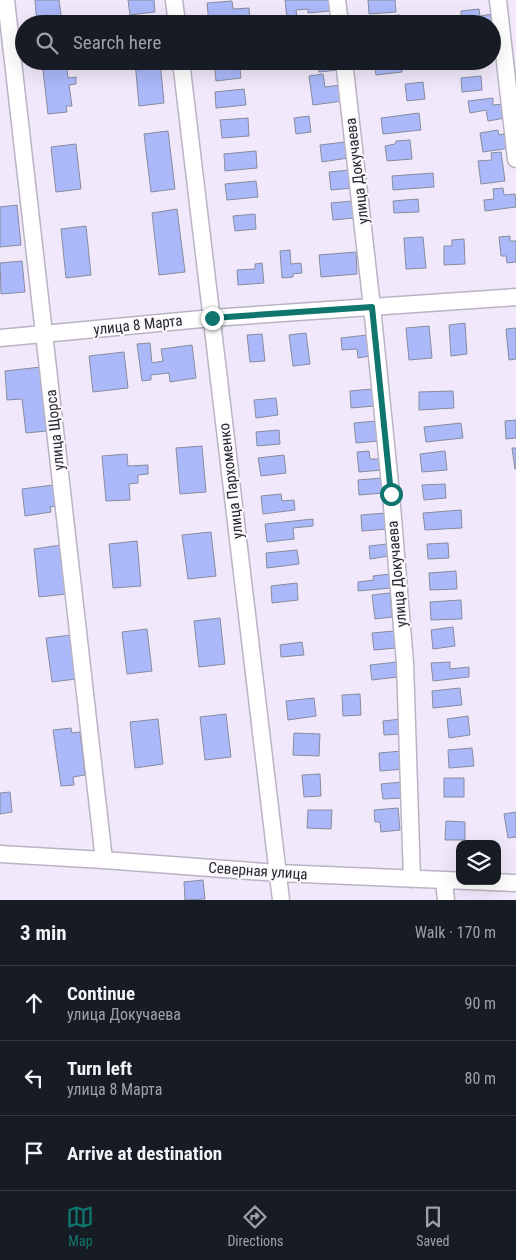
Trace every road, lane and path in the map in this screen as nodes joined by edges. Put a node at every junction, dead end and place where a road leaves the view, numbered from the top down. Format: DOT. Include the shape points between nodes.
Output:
graph roads {
  1 [pos="6,0"];
  2 [pos="174,0"];
  3 [pos="337,0"];
  4 [pos="498,0"];
  5 [pos="176,15"];
  6 [pos="339,15"];
  7 [pos="500,15"];
  8 [pos="501,26"];
  9 [pos="183,70"];
  10 [pos="345,70"];
  11 [pos="516,159"];
  12 [pos="516,297"];
  13 [pos="372,307"];
  14 [pos="212,318"];
  15 [pos="44,334"];
  16 [pos="0,338"];
  17 [pos="0,854"];
  18 [pos="104,860"];
  19 [pos="278,873"];
  20 [pos="412,879"];
  21 [pos="444,882"];
  22 [pos="516,883"];
  23 [pos="281,900"];
  24 [pos="446,900"];
  1 -- 15 [label="street, улица Щорса"];
  2 -- 5 [label="street"];
  3 -- 6 [label="street"];
  4 -- 7 [label="street"];
  8 -- 11 [label="street"];
  9 -- 14 [label="street, улица Пархоменко"];
  10 -- 13 [label="street, улица Докучаева"];
  12 -- 13 [label="street, улица 8 Марта"];
  13 -- 14 [label="street, улица 8 Марта"];
  13 -- 20 [label="street, улица Докучаева" via="405,663"];
  14 -- 15 [label="street, улица 8 Марта"];
  14 -- 19 [label="street, улица Пархоменко"];
  15 -- 16 [label="street, улица 8 Марта"];
  15 -- 18 [label="street, улица Щорса"];
  17 -- 18 [label="street, Северная улица"];
  18 -- 19 [label="street, Северная улица"];
  19 -- 20 [label="street, Северная улица"];
  19 -- 23 [label="street, улица Пархоменко"];
  20 -- 21 [label="street, Северная улица"];
  21 -- 22 [label="street, Северная улица"];
  21 -- 24 [label="street"];
}
